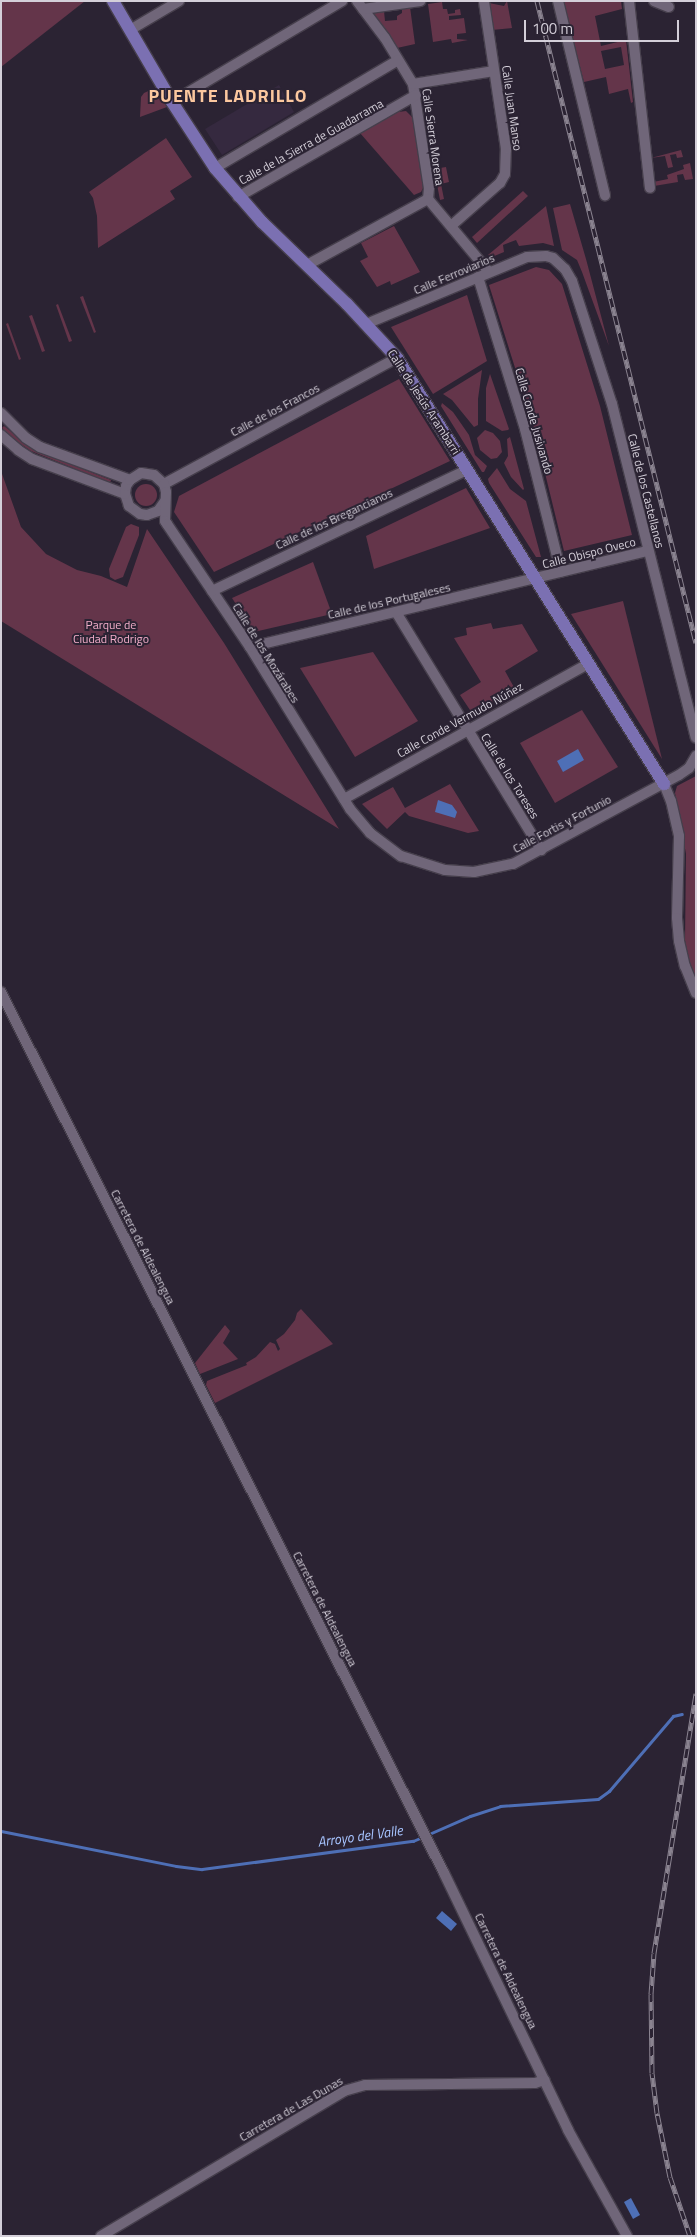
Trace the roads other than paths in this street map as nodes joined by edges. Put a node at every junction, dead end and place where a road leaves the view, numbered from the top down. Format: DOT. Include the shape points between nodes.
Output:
graph roads {
  1 [pos="113,1"];
  2 [pos="179,1"];
  3 [pos="342,1"];
  4 [pos="420,1"];
  5 [pos="484,1"];
  6 [pos="558,1"];
  7 [pos="629,1"];
  8 [pos="654,1"];
  9 [pos="360,5"];
  10 [pos="669,7"];
  11 [pos="130,30"];
  12 [pos="398,60"];
  13 [pos="494,71"];
  14 [pos="413,84"];
  15 [pos="416,96"];
  16 [pos="172,102"];
  17 [pos="395,109"];
  18 [pos="418,113"];
  19 [pos="215,168"];
  20 [pos="650,188"];
  21 [pos="605,196"];
  22 [pos="238,197"];
  23 [pos="428,199"];
  24 [pos="452,226"];
  25 [pos="553,258"];
  26 [pos="307,265"];
  27 [pos="489,272"];
  28 [pos="478,277"];
  29 [pos="366,324"];
  30 [pos="397,358"];
  31 [pos="1,413"];
  32 [pos="1,435"];
  33 [pos="467,470"];
  34 [pos="130,480"];
  35 [pos="164,484"];
  36 [pos="125,494"];
  37 [pos="165,501"];
  38 [pos="147,515"];
  39 [pos="165,521"];
  40 [pos="648,551"];
  41 [pos="561,572"];
  42 [pos="535,579"];
  43 [pos="212,591"];
  44 [pos="396,612"];
  45 [pos="250,647"];
  46 [pos="589,663"];
  47 [pos="467,731"];
  48 [pos="696,738"];
  49 [pos="696,756"];
  50 [pos="664,784"];
  51 [pos="344,800"];
  52 [pos="541,850"];
  53 [pos="1,992"];
  54 [pos="696,993"];
  55 [pos="545,2080"];
  56 [pos="101,2236"];
  57 [pos="627,2236"];
  1 -- 11 [label="main road, Calle de Jesús Arambarri"];
  2 -- 11 [label="street"];
  3 -- 16 [label="street"];
  4 -- 9 [label="street"];
  5 -- 13 [label="street, Calle Juan Manso"];
  6 -- 21 [label="street"];
  7 -- 20 [label="street"];
  8 -- 10 [label="street"];
  9 -- 12 [label="street, Calle Sierra Morena"];
  11 -- 16 [label="main road, Calle de Jesús Arambarri"];
  12 -- 14 [label="street, Calle Sierra Morena"];
  12 -- 19 [label="street"];
  13 -- 14 [label="street"];
  13 -- 24 [label="street, Calle Juan Manso" via="506,149 505,175"];
  14 -- 15 [label="street, Calle Sierra Morena"];
  15 -- 17 [label="street, Calle de la Sierra de Guadarrama"];
  15 -- 18 [label="street, Calle Sierra Morena"];
  16 -- 19 [label="main road, Calle de Jesús Arambarri"];
  17 -- 18 [label="street, Calle de la Sierra de Guadarrama" via="406,108"];
  17 -- 22 [label="street, Calle de la Sierra de Guadarrama"];
  18 -- 23 [label="street, Calle Sierra Morena"];
  19 -- 22 [label="main road, Calle de Jesús Arambarri"];
  22 -- 26 [label="main road, Calle de Jesús Arambarri"];
  23 -- 24 [label="street, Calle Sierra Morena"];
  23 -- 26 [label="street"];
  24 -- 27 [label="street, Calle Sierra Morena"];
  25 -- 27 [label="street, Calle Ferroviarios" via="527,257"];
  25 -- 40 [label="street, Calle de los Castellanos" via="565,269 578,300 612,404"];
  26 -- 29 [label="main road, Calle de Jesús Arambarri"];
  27 -- 28 [label="street, Calle Ferroviarios"];
  28 -- 29 [label="street, Calle Ferroviarios"];
  28 -- 41 [label="street, Calle Conde Jusivando" via="525,429"];
  29 -- 30 [label="main road, Calle de Jesús Arambarri"];
  30 -- 33 [label="main road, Calle de Jesús Arambarri"];
  30 -- 35 [label="street, Calle de los Francos"];
  31 -- 34 [label="street" via="40,447"];
  32 -- 36 [label="street" via="32,459"];
  33 -- 42 [label="main road, Calle de Jesús Arambarri"];
  33 -- 43 [label="street, Calle de los Bregancianos"];
  34 -- 35 [label="street" via="141,473 154,475"];
  34 -- 36 [label="street"];
  35 -- 37 [label="street"];
  36 -- 38 [label="street" via="129,506"];
  37 -- 38 [label="street" via="158,511"];
  37 -- 39 [label="street"];
  38 -- 39 [label="street"];
  39 -- 43 [label="street, Calle de los Mozárabes"];
  40 -- 41 [label="street, Calle Obispo Oveco"];
  40 -- 48 [label="street, Calle de los Castellanos"];
  41 -- 42 [label="street, Calle Obispo Oveco"];
  42 -- 44 [label="street, Calle de los Portugaleses"];
  42 -- 46 [label="main road, Calle de Jesús Arambarri"];
  43 -- 45 [label="street, Calle de los Mozárabes"];
  44 -- 45 [label="street, Calle de los Portugaleses"];
  44 -- 47 [label="street, Calle de los Toreses"];
  45 -- 51 [label="street, Calle de los Mozárabes"];
  46 -- 47 [label="street, Calle Conde Vermudo Núñez"];
  46 -- 50 [label="main road, Calle de Jesús Arambarri"];
  47 -- 51 [label="street, Calle Conde Vermudo Núñez"];
  47 -- 52 [label="street, Calle de los Toreses"];
  49 -- 50 [label="street" via="689,768"];
  50 -- 52 [label="street, Calle Fortis y Fortunio"];
  50 -- 54 [label="street" via="679,836 679,941"];
  51 -- 52 [label="street, Calle Fortis y Fortunio" via="370,833 388,848 401,856 437,867 474,872 513,864"];
  53 -- 55 [label="street, Carretera de Aldealengua"];
  55 -- 56 [label="street, Carretera de Las Dunas" via="535,2083 365,2084 344,2091"];
  55 -- 57 [label="street, Carretera de Aldealengua" via="588,2168"];
}
